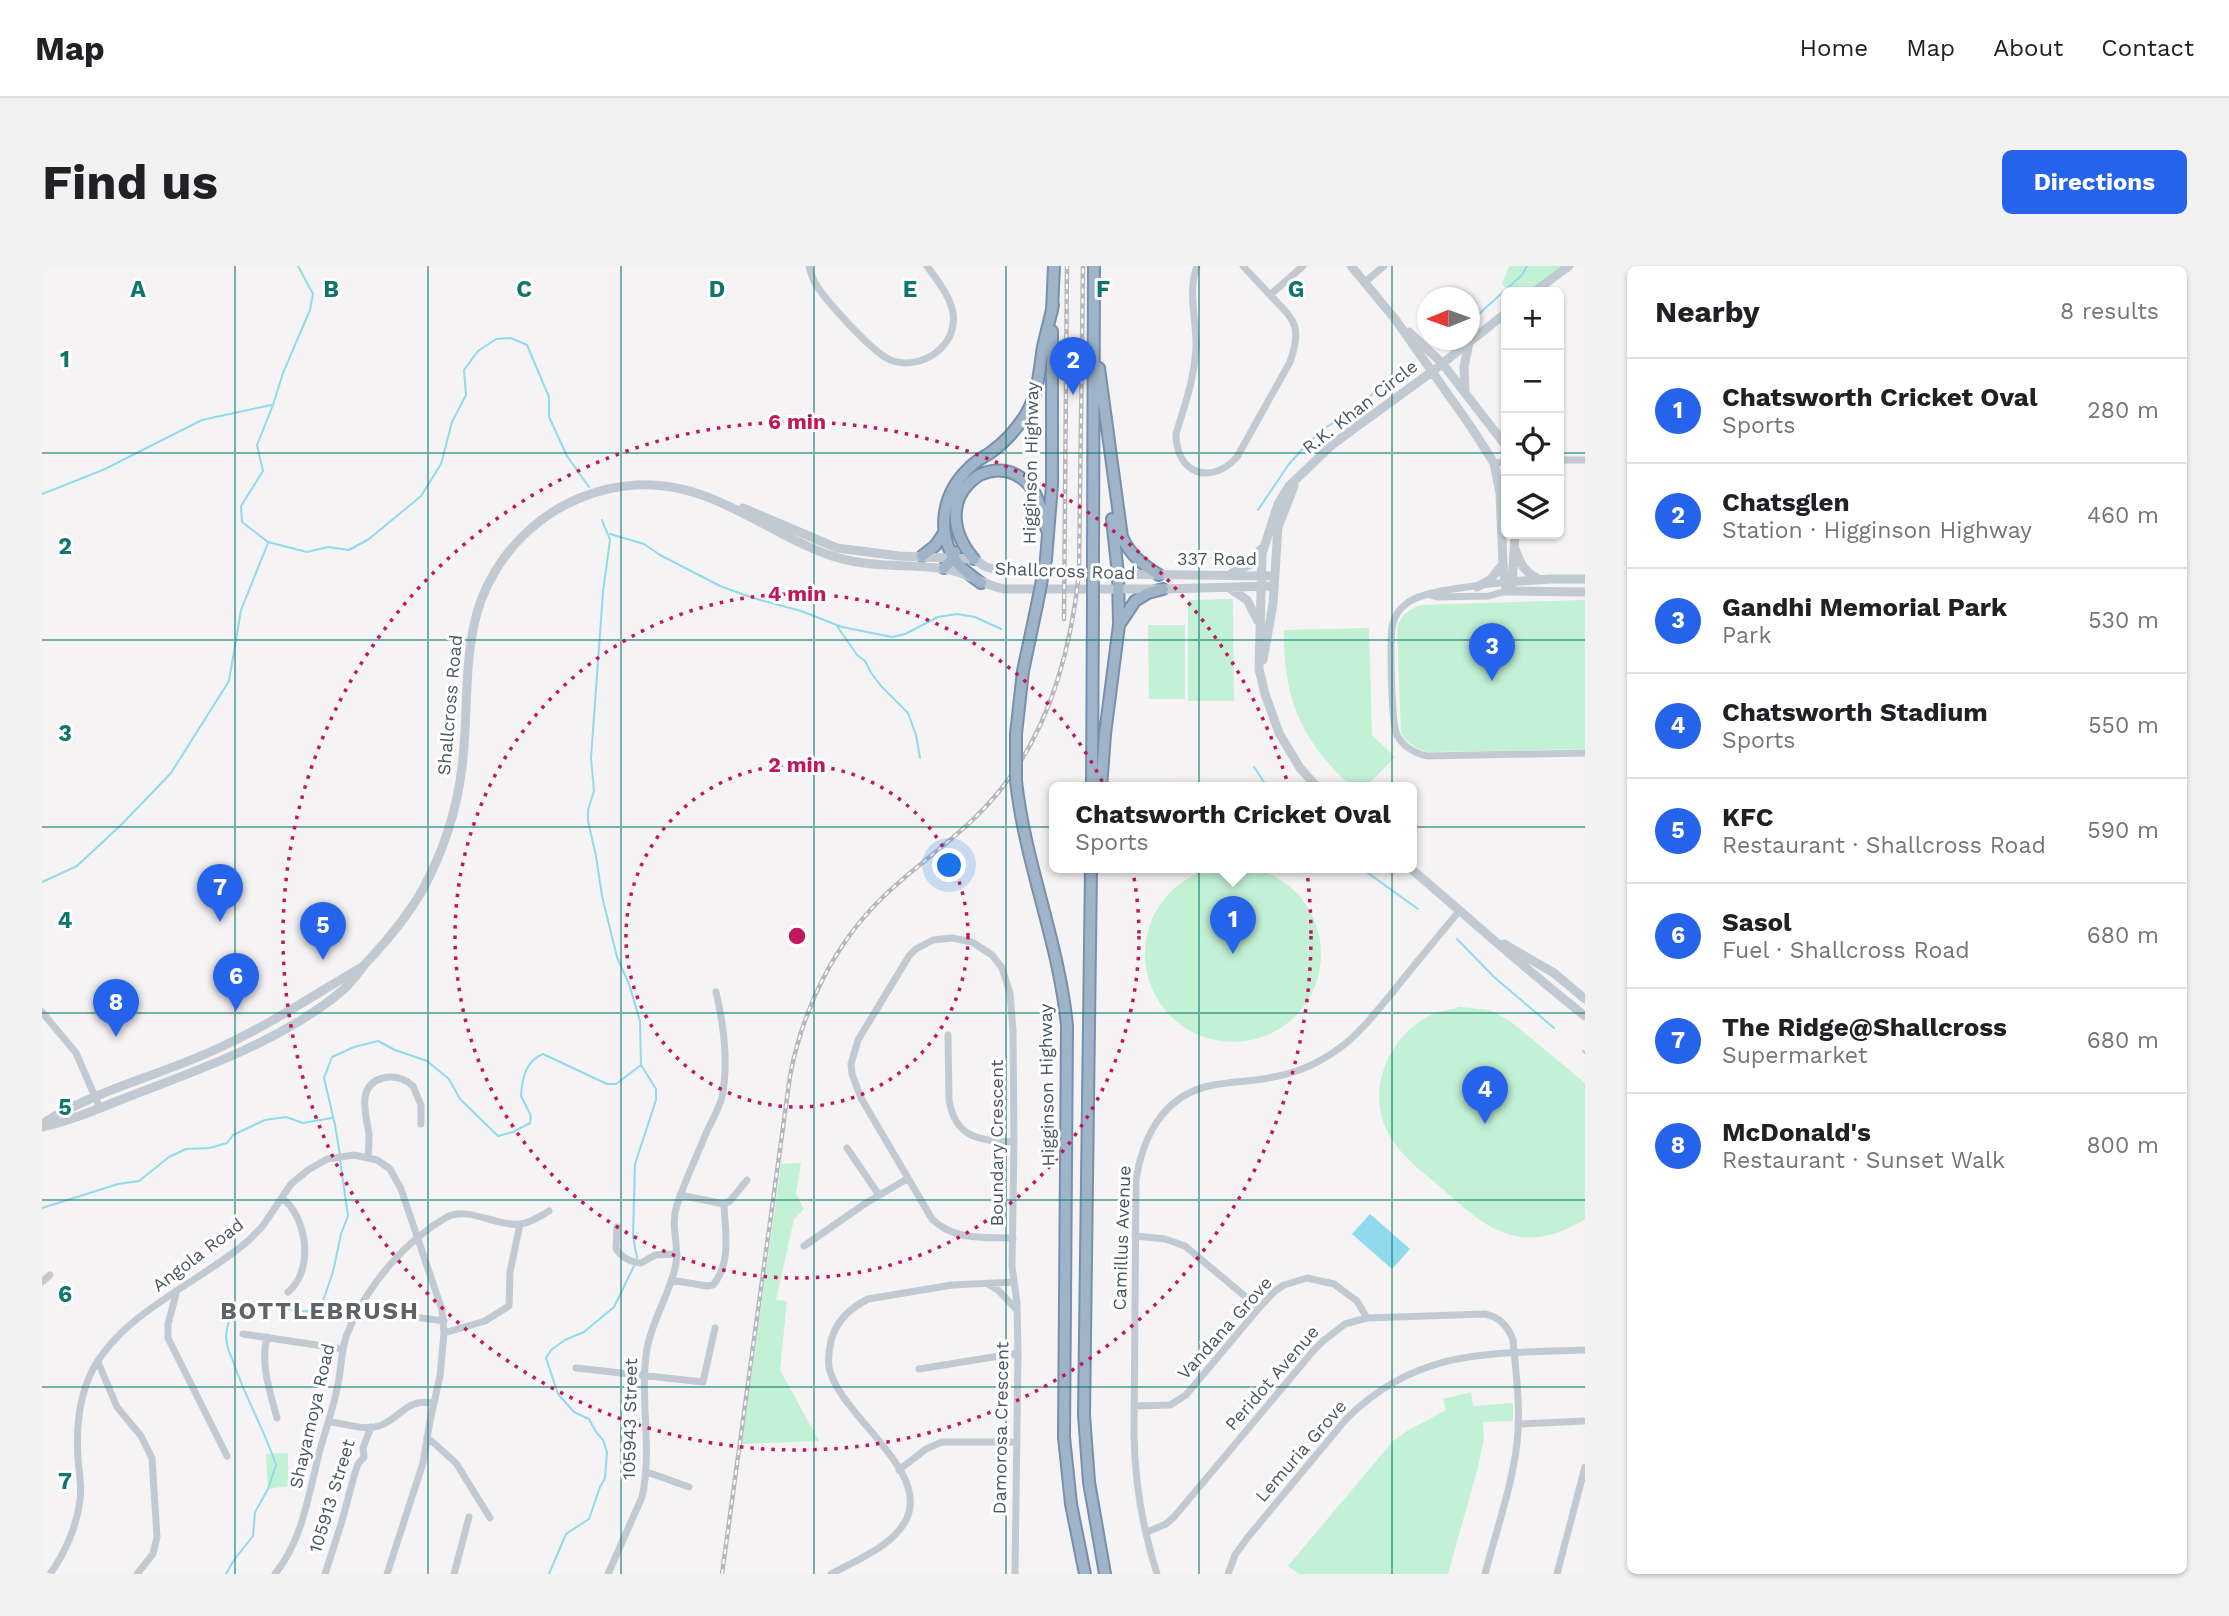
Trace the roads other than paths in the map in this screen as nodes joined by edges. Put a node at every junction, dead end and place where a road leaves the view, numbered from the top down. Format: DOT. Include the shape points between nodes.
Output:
graph roads {
  1 [pos="809,266"];
  2 [pos="927,266"];
  3 [pos="1054,266"];
  4 [pos="1094,266"];
  5 [pos="1197,266"];
  6 [pos="1243,266"];
  7 [pos="1303,266"];
  8 [pos="1351,266"];
  9 [pos="1384,266"];
  10 [pos="1569,266"];
  11 [pos="1365,282"];
  12 [pos="1541,287"];
  13 [pos="1270,295"];
  14 [pos="1053,305"];
  15 [pos="1093,313"];
  16 [pos="1501,317"];
  17 [pos="1395,319"];
  18 [pos="1480,333"];
  19 [pos="1459,350"];
  20 [pos="1467,350"];
  21 [pos="1443,363"];
  22 [pos="1433,371"];
  23 [pos="1465,391"];
  24 [pos="1501,439"];
  25 [pos="1109,451"];
  26 [pos="1564,460"];
  27 [pos="1585,460"];
  28 [pos="1501,462"];
  29 [pos="1494,463"];
  30 [pos="1299,475"];
  31 [pos="732,506"];
  32 [pos="957,532"];
  33 [pos="944,533"];
  34 [pos="1049,536"];
  35 [pos="1515,539"];
  36 [pos="1264,544"];
  37 [pos="1514,547"];
  38 [pos="922,556"];
  39 [pos="954,557"];
  40 [pos="974,559"];
  41 [pos="1503,565"];
  42 [pos="944,568"];
  43 [pos="1118,574"];
  44 [pos="1159,575"];
  45 [pos="1224,575"];
  46 [pos="1261,575"];
  47 [pos="1275,576"];
  48 [pos="1540,579"];
  49 [pos="1585,579"];
  50 [pos="981,583"];
  51 [pos="1261,586"];
  52 [pos="1274,586"];
  53 [pos="1509,586"];
  54 [pos="1477,587"];
  55 [pos="1228,588"];
  56 [pos="1119,589"];
  57 [pos="1163,589"];
  58 [pos="1585,592"];
  59 [pos="1430,595"];
  60 [pos="1119,625"];
  61 [pos="1259,626"];
  62 [pos="1262,678"];
  63 [pos="1585,753"];
  64 [pos="1092,782"];
  65 [pos="1101,782"];
  66 [pos="1313,782"];
  67 [pos="1093,873"];
  68 [pos="1416,873"];
  69 [pos="1460,910"];
  70 [pos="1496,940"];
  71 [pos="365,965"];
  72 [pos="716,992"];
  73 [pos="1585,999"];
  74 [pos="42,1012"];
  75 [pos="1585,1016"];
  76 [pos="948,1035"];
  77 [pos="94,1096"];
  78 [pos="100,1108"];
  79 [pos="421,1124"];
  80 [pos="42,1126"];
  81 [pos="1014,1142"];
  82 [pos="847,1148"];
  83 [pos="368,1156"];
  84 [pos="907,1179"];
  85 [pos="747,1180"];
  86 [pos="680,1195"];
  87 [pos="880,1195"];
  88 [pos="282,1198"];
  89 [pos="724,1204"];
  90 [pos="549,1211"];
  91 [pos="520,1224"];
  92 [pos="617,1227"];
  93 [pos="1135,1236"];
  94 [pos="1013,1238"];
  95 [pos="417,1239"];
  96 [pos="804,1246"];
  97 [pos="677,1254"];
  98 [pos="50,1275"];
  99 [pos="671,1280"];
  100 [pos="42,1282"];
  101 [pos="1014,1282"];
  102 [pos="988,1284"];
  103 [pos="176,1293"];
  104 [pos="288,1293"];
  105 [pos="1259,1308"];
  106 [pos="1017,1310"];
  107 [pos="407,1316"];
  108 [pos="1367,1318"];
  109 [pos="444,1321"];
  110 [pos="715,1328"];
  111 [pos="444,1333"];
  112 [pos="243,1334"];
  113 [pos="267,1337"];
  114 [pos="343,1349"];
  115 [pos="1585,1350"];
  116 [pos="1018,1353"];
  117 [pos="1514,1353"];
  118 [pos="99,1362"];
  119 [pos="576,1368"];
  120 [pos="919,1369"];
  121 [pos="645,1377"];
  122 [pos="433,1403"];
  123 [pos="1134,1406"];
  124 [pos="277,1418"];
  125 [pos="1585,1421"];
  126 [pos="329,1422"];
  127 [pos="1518,1424"];
  128 [pos="371,1427"];
  129 [pos="427,1437"];
  130 [pos="1017,1442"];
  131 [pos="228,1457"];
  132 [pos="1585,1467"];
  133 [pos="899,1470"];
  134 [pos="647,1472"];
  135 [pos="689,1487"];
  136 [pos="469,1517"];
  137 [pos="489,1518"];
  138 [pos="1147,1532"];
  139 [pos="50,1574"];
  140 [pos="137,1574"];
  141 [pos="275,1574"];
  142 [pos="325,1574"];
  143 [pos="387,1574"];
  144 [pos="454,1574"];
  145 [pos="608,1574"];
  146 [pos="831,1574"];
  147 [pos="1015,1574"];
  148 [pos="1085,1574"];
  149 [pos="1105,1574"];
  150 [pos="1157,1574"];
  151 [pos="1228,1574"];
  152 [pos="1485,1574"];
  153 [pos="1557,1574"];
  1 -- 2 [label="street" via="830,303 874,349 884,358 904,364 933,356 952,330 953,309"];
  3 -- 14 [label="highway, Higginson Highway"];
  4 -- 15 [label="highway"];
  5 -- 13 [label="street" via="1192,289 1193,379 1176,444 1185,465 1198,472 1220,471 1237,457 1290,362 1294,324"];
  6 -- 13 [label="street"];
  7 -- 13 [label="street"];
  8 -- 11 [label="street"];
  9 -- 11 [label="street"];
  10 -- 12 [label="street"];
  11 -- 17 [label="street"];
  14 -- 33 [label="highway" via="1034,398 1011,434 971,465 954,486 945,510"];
  14 -- 34 [label="highway, Higginson Highway"];
  15 -- 25 [label="highway"];
  15 -- 64 [label="highway, bridge"];
  16 -- 18 [label="street, R.K. Khan Circle"];
  17 -- 21 [label="street"];
  17 -- 22 [label="street"];
  19 -- 21 [label="street, R.K. Khan Circle"];
  20 -- 23 [label="street"];
  21 -- 22 [label="street, R.K. Khan Circle"];
  21 -- 23 [label="street"];
  22 -- 29 [label="street"];
  22 -- 30 [label="street, R.K. Khan Circle" via="1333,444"];
  23 -- 24 [label="street"];
  25 -- 43 [label="highway"];
  25 -- 44 [label="highway" via="1122,537 1132,555"];
  26 -- 27 [label="street"];
  28 -- 29 [label="street"];
  29 -- 41 [label="street"];
  30 -- 36 [label="street, R.K. Khan Circle" via="1283,494"];
  30 -- 47 [label="street, R.K. Khan Circle" via="1280,520"];
  31 -- 38 [label="street, Shallcross Road" via="838,548"];
  31 -- 42 [label="street, Shallcross Road" via="837,557 884,566"];
  31 -- 71 [label="street, Shallcross Road" via="675,487 619,487 560,507 515,543 489,582 473,626 462,768 438,858 409,911"];
  32 -- 34 [label="highway" via="956,506 963,491 980,475 1001,472 1015,475 1032,489"];
  32 -- 39 [label="highway"];
  32 -- 40 [label="highway"];
  33 -- 38 [label="highway"];
  33 -- 39 [label="highway"];
  34 -- 148 [label="highway, Higginson Highway, bridge" via="1023,671 1016,781 1062,983 1067,1026 1064,1437"];
  35 -- 37 [label="street"];
  36 -- 45 [label="street" via="1246,568"];
  36 -- 46 [label="street, R.K. Khan Circle"];
  37 -- 48 [label="street" via="1521,566"];
  37 -- 53 [label="street"];
  38 -- 39 [label="street, Shallcross Road"];
  39 -- 40 [label="street, Shallcross Road"];
  39 -- 42 [label="highway"];
  39 -- 50 [label="highway"];
  40 -- 43 [label="street, Shallcross Road" via="1009,573"];
  41 -- 53 [label="street"];
  41 -- 54 [label="street"];
  42 -- 50 [label="street, Shallcross Road"];
  43 -- 44 [label="street, Shallcross Road"];
  43 -- 56 [label="highway"];
  44 -- 45 [label="street, 337 Road"];
  45 -- 46 [label="street, 337 Road"];
  46 -- 47 [label="street, 337 Road"];
  46 -- 51 [label="street, R.K. Khan Circle"];
  47 -- 52 [label="street, R.K. Khan Circle"];
  48 -- 49 [label="street"];
  48 -- 53 [label="street"];
  50 -- 56 [label="street, Shallcross Road" via="1004,589"];
  51 -- 52 [label="street, 337 Road"];
  51 -- 55 [label="street, 337 Road"];
  51 -- 61 [label="street, R.K. Khan Circle"];
  52 -- 62 [label="street, R.K. Khan Circle"];
  53 -- 54 [label="street"];
  53 -- 58 [label="street"];
  53 -- 59 [label="street" via="1489,596"];
  54 -- 59 [label="street"];
  55 -- 57 [label="street, 337 Road"];
  55 -- 61 [label="street" via="1247,600"];
  56 -- 57 [label="street, Shallcross Road"];
  56 -- 60 [label="highway"];
  57 -- 60 [label="highway" via="1135,601"];
  59 -- 63 [label="street" via="1406,603 1392,626 1394,723 1404,744 1419,754 1437,756"];
  60 -- 65 [label="highway"];
  61 -- 62 [label="street, R.K. Khan Circle"];
  62 -- 66 [label="street, R.K. Khan Circle" via="1284,741"];
  67 -- 149 [label="highway" via="1084,1415 1089,1482"];
  68 -- 69 [label="street"];
  69 -- 70 [label="street"];
  69 -- 93 [label="street, Camillus Avenue" via="1342,1047 1300,1070 1207,1086 1171,1107 1152,1128 1142,1150"];
  70 -- 73 [label="street" via="1541,965"];
  70 -- 75 [label="street"];
  71 -- 77 [label="street, Shallcross Road" via="227,1045"];
  71 -- 78 [label="street, Shallcross Road" via="343,990 260,1042"];
  72 -- 86 [label="street, 105943 Street" via="724,1029 722,1098"];
  74 -- 77 [label="street" via="76,1053"];
  76 -- 81 [label="street" via="948,1100 957,1124 974,1138"];
  77 -- 78 [label="street"];
  77 -- 80 [label="street, Shallcross Road"];
  78 -- 80 [label="street, Shallcross Road"];
  79 -- 83 [label="street" via="421,1105 413,1086 395,1076 377,1080 363,1102"];
  81 -- 84 [label="street, Boundary Crescent" via="1013,1031 1006,978 998,961 982,947 952,938 933,940 916,949 902,965 852,1054 857,1089"];
  81 -- 94 [label="street, Boundary Crescent"];
  82 -- 87 [label="street"];
  83 -- 88 [label="street, Angola Road" via="327,1159 291,1184"];
  83 -- 95 [label="street" via="394,1174"];
  84 -- 87 [label="street"];
  84 -- 94 [label="street, Boundary Crescent" via="924,1210 946,1231 969,1237"];
  85 -- 89 [label="street"];
  86 -- 89 [label="street"];
  86 -- 97 [label="street, 105943 Street" via="673,1222"];
  87 -- 96 [label="street"];
  88 -- 103 [label="street, Angola Road" via="248,1241"];
  88 -- 104 [label="street" via="299,1222 304,1249 300,1279"];
  89 -- 99 [label="street" via="727,1243 715,1283 707,1286"];
  90 -- 91 [label="street"];
  91 -- 95 [label="street, Shayamoya Road" via="457,1215"];
  91 -- 111 [label="street" via="510,1272 509,1306 485,1321"];
  92 -- 97 [label="street" via="616,1249 633,1262"];
  93 -- 105 [label="street" via="1185,1246"];
  93 -- 123 [label="street, Camillus Avenue"];
  94 -- 101 [label="street, Damorosa Crescent"];
  95 -- 109 [label="street"];
  95 -- 114 [label="street, Shayamoya Road" via="376,1282 350,1325"];
  97 -- 99 [label="street, 105943 Street"];
  98 -- 100 [label="street"];
  99 -- 121 [label="street, 105943 Street" via="654,1322"];
  101 -- 102 [label="street"];
  101 -- 106 [label="street, Damorosa Crescent"];
  102 -- 106 [label="street"];
  102 -- 133 [label="street" via="868,1299 837,1323 828,1354 832,1377"];
  103 -- 118 [label="street, Angola Road" via="124,1331"];
  103 -- 131 [label="street" via="168,1338"];
  105 -- 108 [label="street, Vandana Grove" via="1284,1284 1320,1279 1357,1301"];
  105 -- 123 [label="street, Vandana Grove" via="1186,1395 1170,1405"];
  106 -- 116 [label="street, Damorosa Crescent"];
  107 -- 109 [label="street"];
  108 -- 117 [label="street, Peridot Avenue" via="1492,1316 1510,1330"];
  108 -- 138 [label="street, Peridot Avenue" via="1345,1324 1323,1340 1174,1517"];
  109 -- 111 [label="street"];
  110 -- 121 [label="street" via="705,1380"];
  111 -- 122 [label="street"];
  112 -- 113 [label="street"];
  113 -- 114 [label="street"];
  113 -- 124 [label="street" via="266,1374"];
  114 -- 126 [label="street, Shayamoya Road"];
  115 -- 117 [label="street, Lemuria Grove"];
  116 -- 120 [label="street"];
  116 -- 130 [label="street, Damorosa Crescent"];
  117 -- 127 [label="street, Peridot Avenue"];
  117 -- 151 [label="street, Lemuria Grove" via="1439,1362 1375,1394 1347,1418 1248,1536"];
  118 -- 139 [label="street, Angola Road" via="85,1389 79,1415 77,1515"];
  118 -- 140 [label="street" via="117,1407 152,1458 157,1537 153,1554"];
  119 -- 121 [label="street"];
  121 -- 134 [label="street, 105943 Street"];
  122 -- 128 [label="street" via="412,1403 387,1422"];
  122 -- 129 [label="street"];
  123 -- 138 [label="street, Camillus Avenue" via="1136,1475"];
  125 -- 127 [label="street"];
  126 -- 128 [label="street"];
  126 -- 141 [label="street, Shayamoya Road" via="307,1507 290,1552"];
  127 -- 152 [label="street, Peridot Avenue" via="1512,1473"];
  128 -- 142 [label="street, 105913 Street"];
  129 -- 137 [label="street" via="456,1463"];
  129 -- 143 [label="street"];
  130 -- 133 [label="street" via="942,1442"];
  130 -- 147 [label="street, Damorosa Crescent"];
  132 -- 153 [label="street"];
  133 -- 146 [label="street" via="910,1498 903,1526 892,1538"];
  134 -- 135 [label="street"];
  134 -- 145 [label="street, 105943 Street" via="642,1497"];
  136 -- 144 [label="street"];
  138 -- 150 [label="street, Camillus Avenue"];
}
